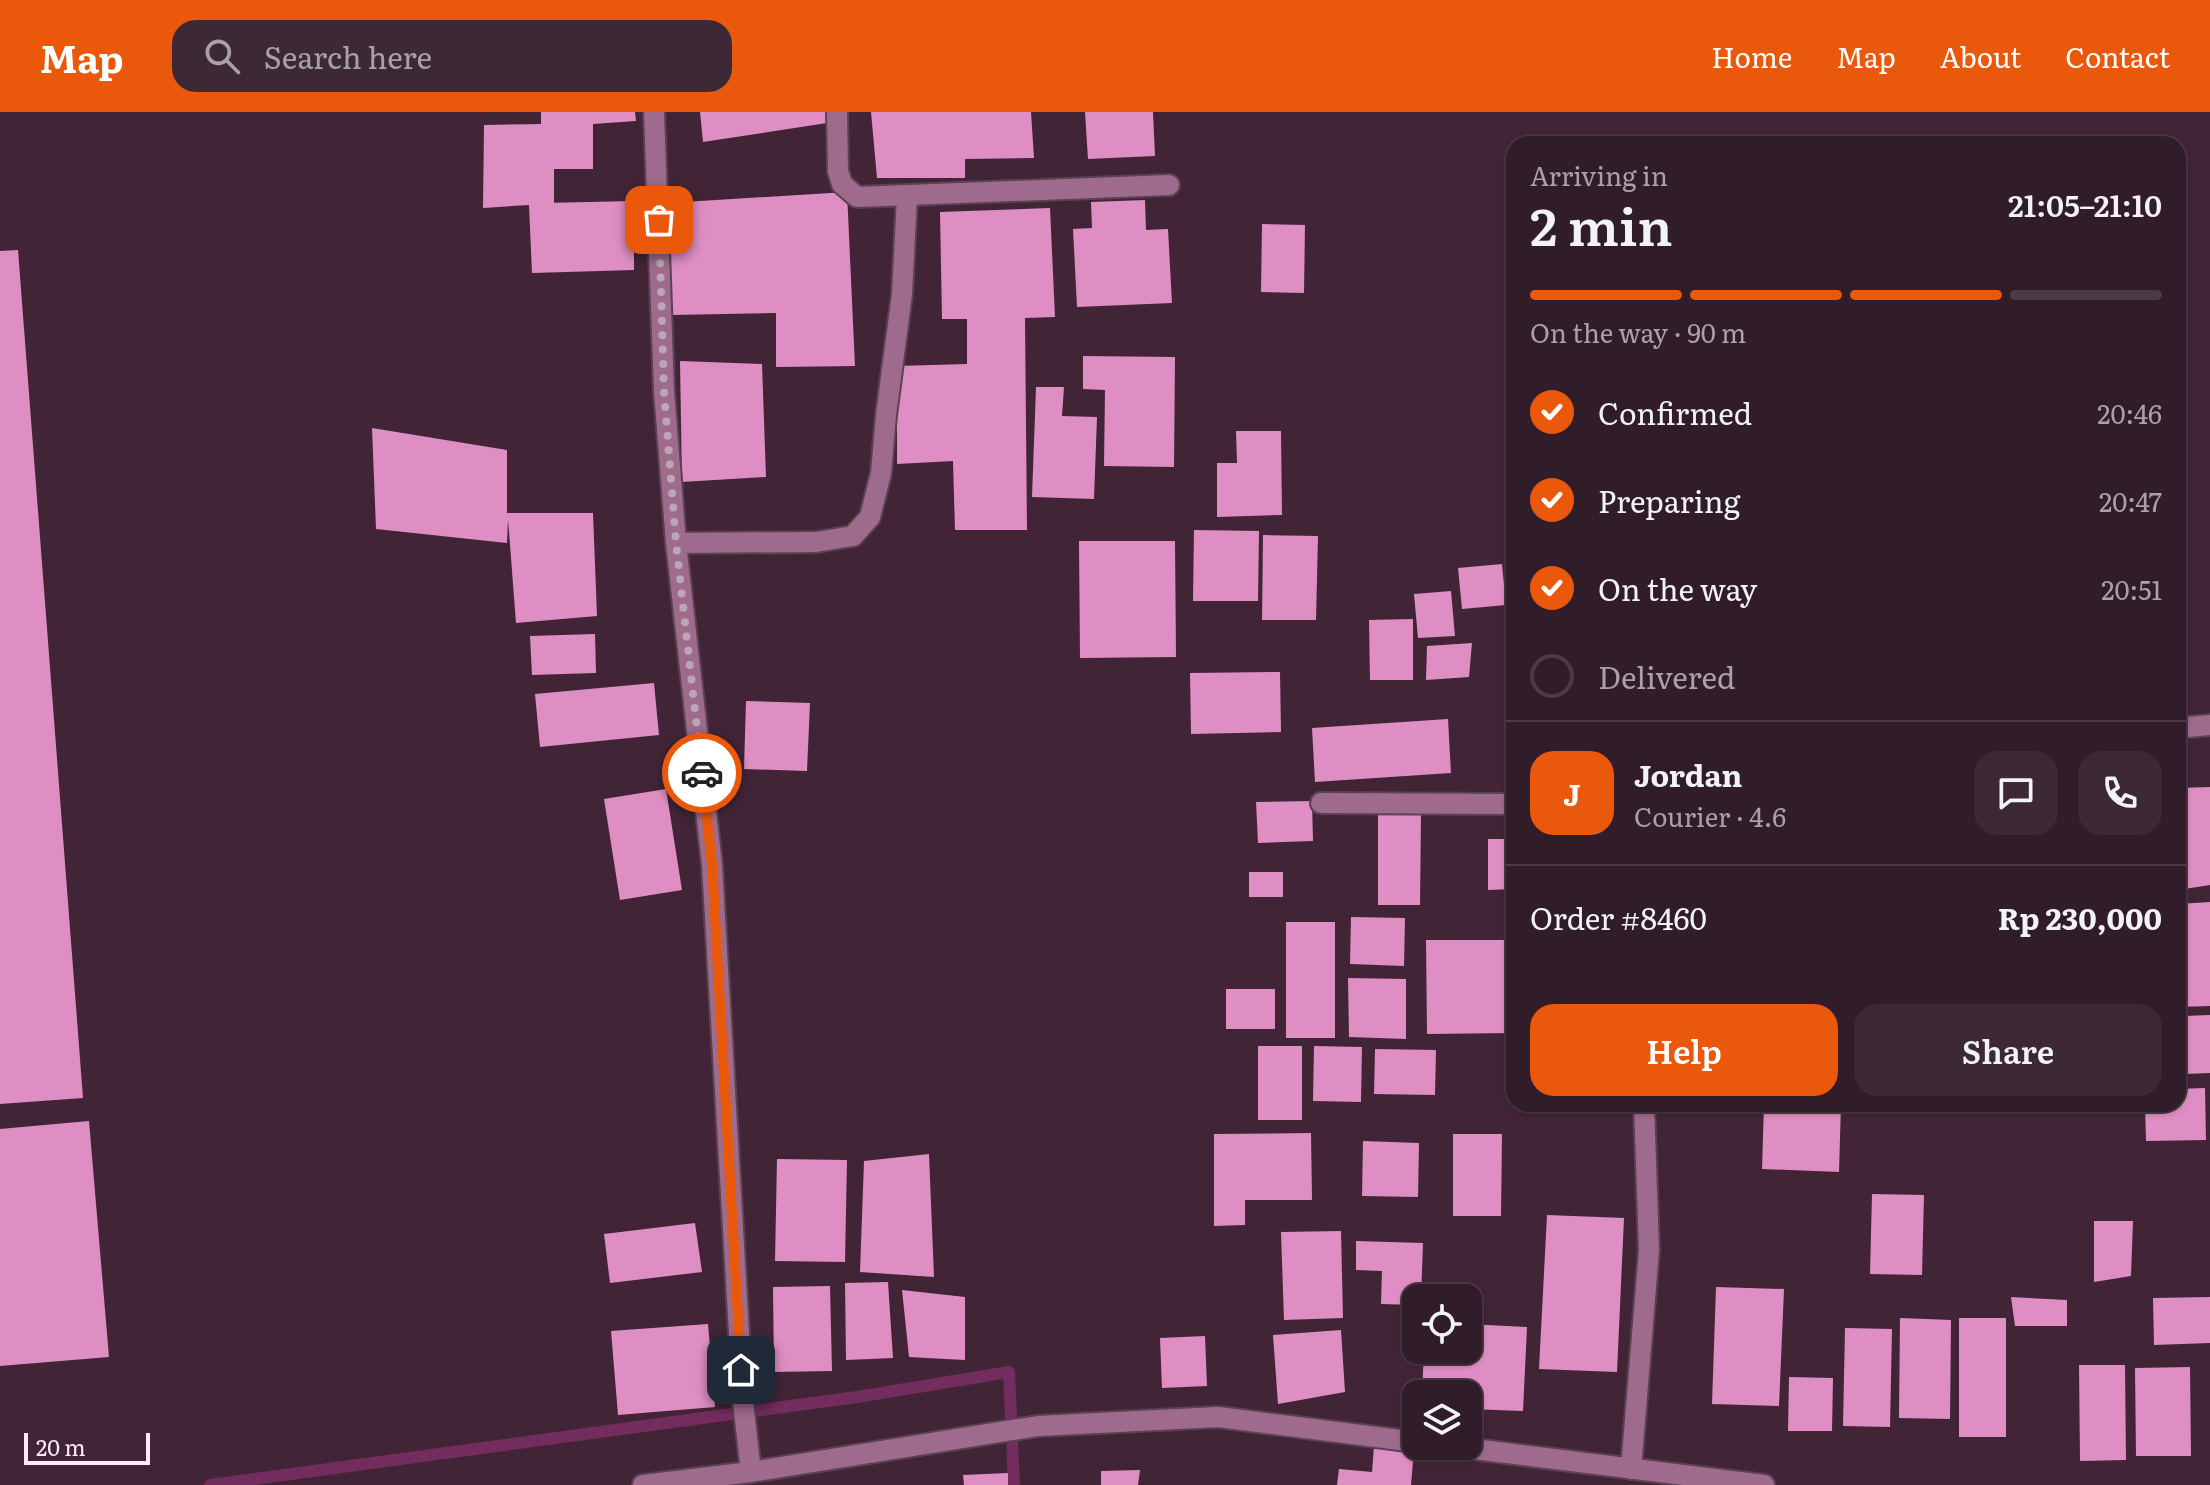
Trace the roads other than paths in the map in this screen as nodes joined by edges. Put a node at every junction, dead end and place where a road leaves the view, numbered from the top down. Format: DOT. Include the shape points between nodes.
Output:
graph roads {
  1 [pos="654,112"];
  2 [pos="837,112"];
  3 [pos="1169,185"];
  4 [pos="907,196"];
  5 [pos="676,543"];
  6 [pos="2210,725"];
  7 [pos="2186,727"];
  8 [pos="1321,803"];
  9 [pos="1506,804"];
  10 [pos="1644,1112"];
  11 [pos="1402,1440"];
  12 [pos="1482,1450"];
  13 [pos="1631,1469"];
  14 [pos="751,1472"];
  15 [pos="643,1485"];
  16 [pos="1764,1485"];
  1 -- 5 [label="street" via="664,391"];
  2 -- 4 [label="street" via="842,184 857,197"];
  3 -- 4 [label="street"];
  4 -- 5 [label="street" via="902,294 881,473 870,517 853,536 816,542"];
  5 -- 14 [label="street" via="712,865"];
  6 -- 7 [label="street"];
  8 -- 9 [label="street"];
  10 -- 13 [label="street" via="1649,1250"];
  11 -- 14 [label="street" via="1218,1417 1038,1426"];
  12 -- 13 [label="street"];
  13 -- 16 [label="street"];
  14 -- 15 [label="street"];
}
